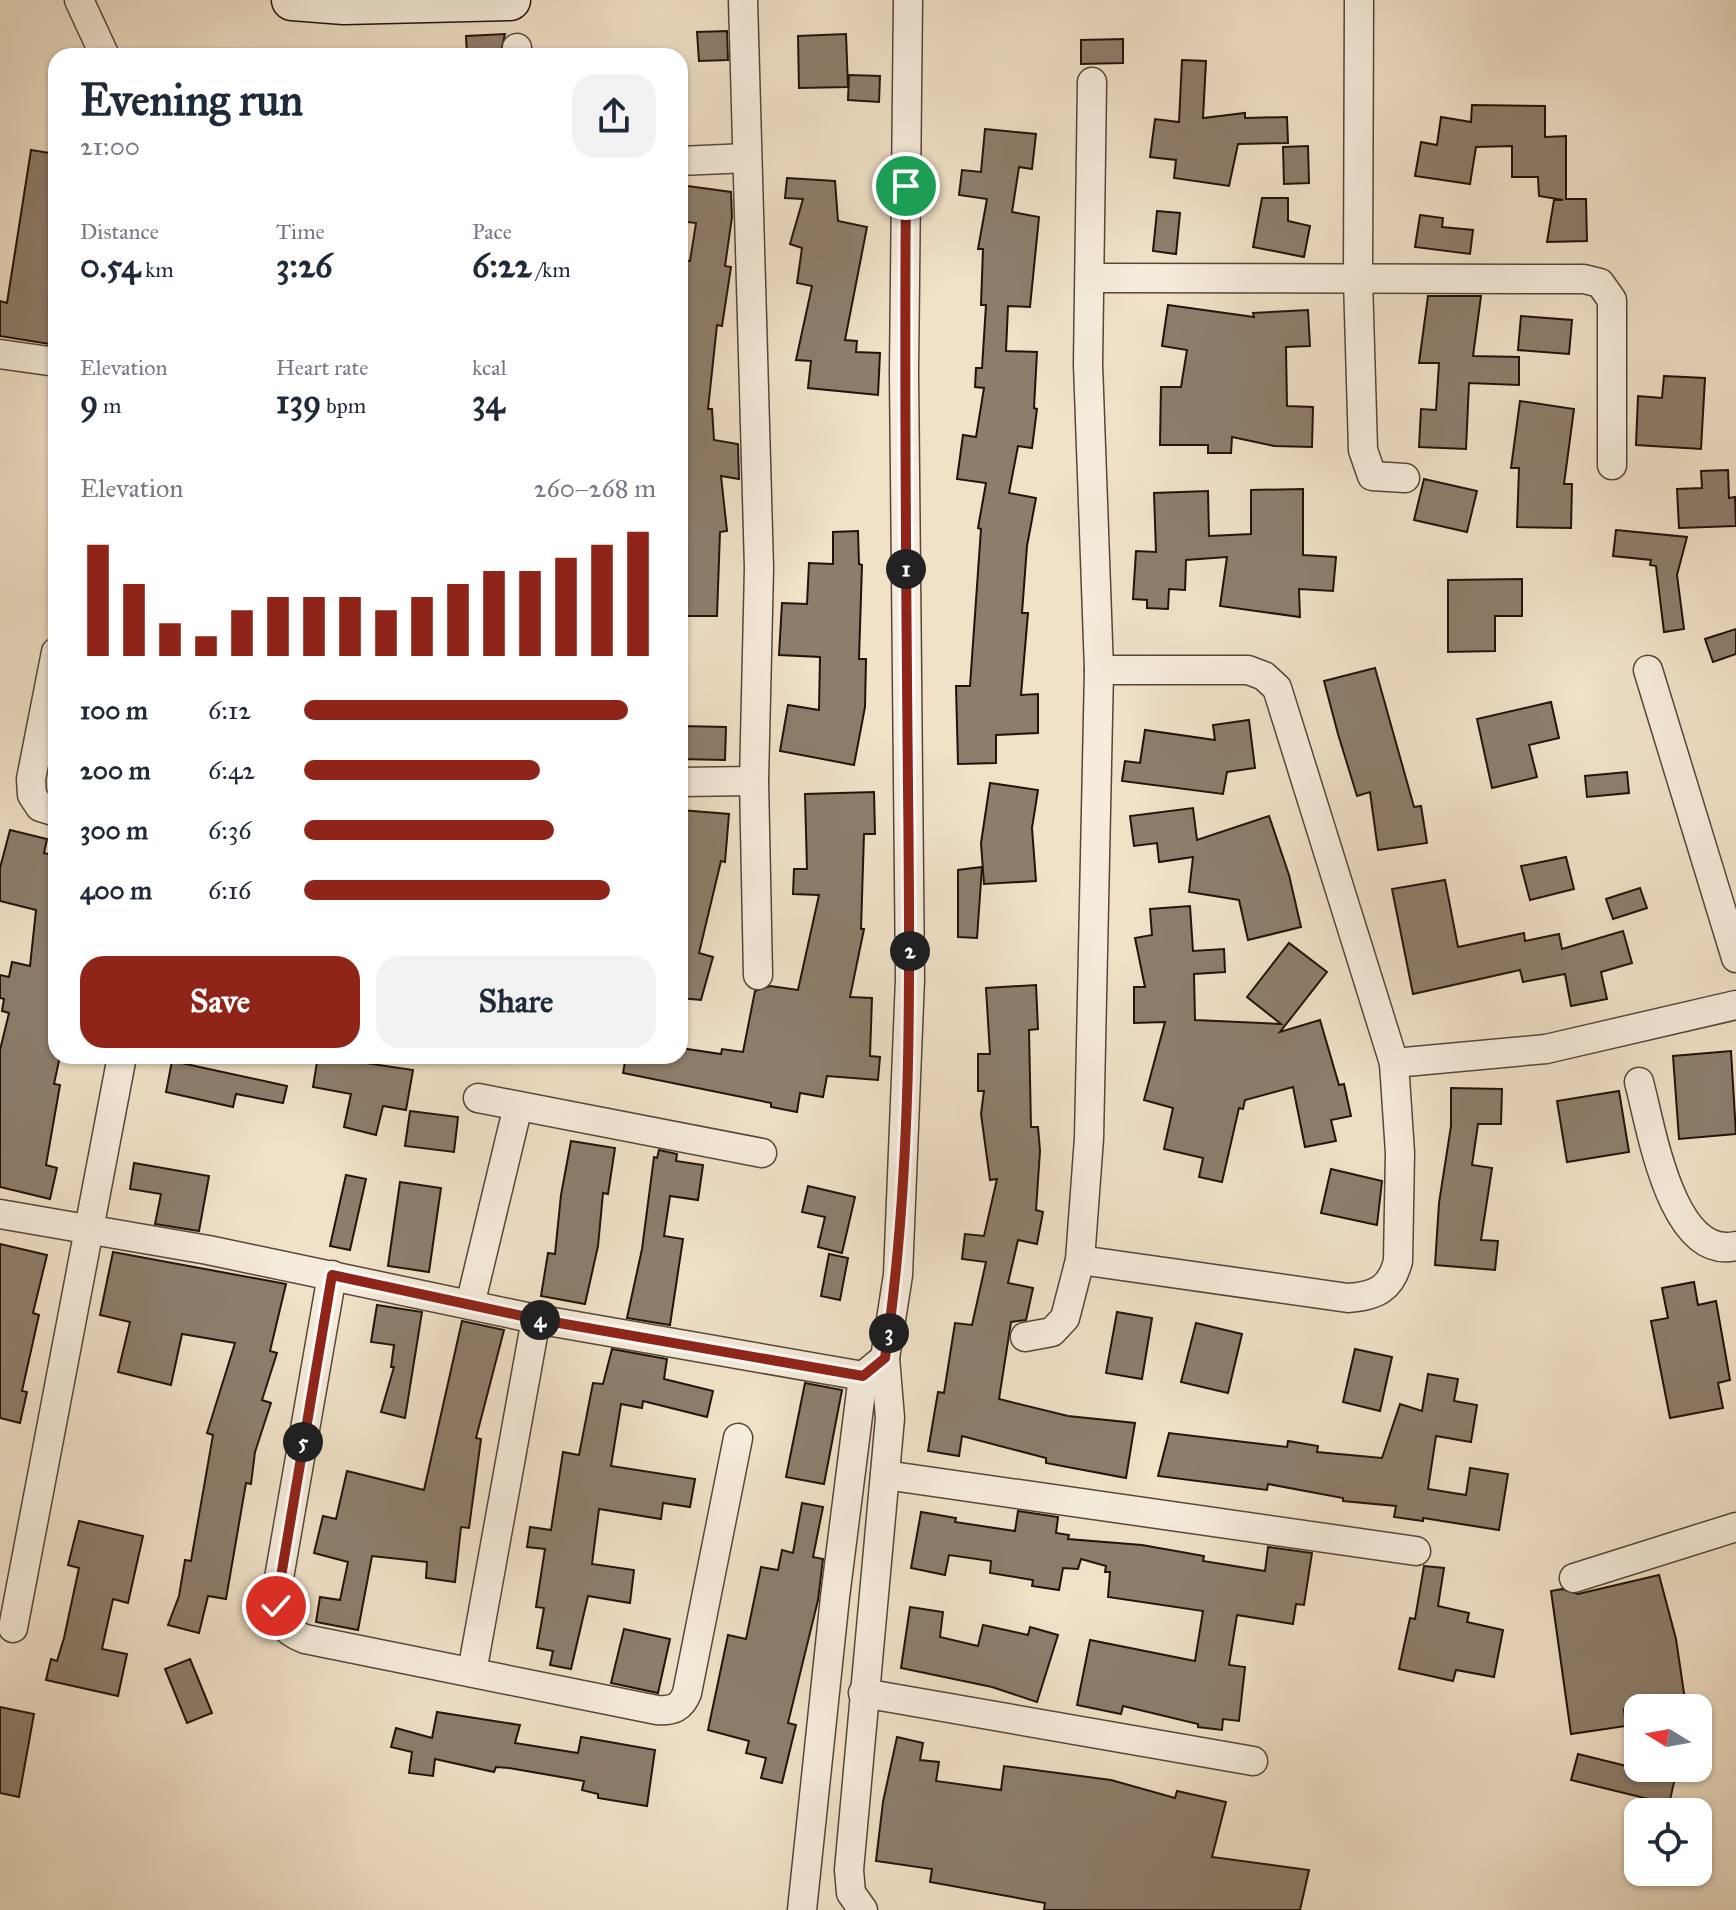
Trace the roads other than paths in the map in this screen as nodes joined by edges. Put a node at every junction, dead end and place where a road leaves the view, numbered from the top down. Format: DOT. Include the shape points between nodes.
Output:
graph roads {
  1 [pos="79,0"];
  2 [pos="292,0"];
  3 [pos="510,0"];
  4 [pos="743,0"];
  5 [pos="908,0"];
  6 [pos="1359,0"];
  7 [pos="101,48"];
  8 [pos="1092,82"];
  9 [pos="747,158"];
  10 [pos="688,161"];
  11 [pos="1090,278"];
  12 [pos="1358,279"];
  13 [pos="0,354"];
  14 [pos="48,361"];
  15 [pos="1612,465"];
  16 [pos="1405,478"];
  17 [pos="1099,670"];
  18 [pos="1648,670"];
  19 [pos="48,693"];
  20 [pos="754,781"];
  21 [pos="688,782"];
  22 [pos="48,810"];
  23 [pos="1736,958"];
  24 [pos="758,975"];
  25 [pos="1736,1005"];
  26 [pos="1394,1063"];
  27 [pos="120,1064"];
  28 [pos="1639,1082"];
  29 [pos="478,1098"];
  30 [pos="518,1106"];
  31 [pos="762,1153"];
  32 [pos="0,1214"];
  33 [pos="89,1232"];
  34 [pos="1736,1246"];
  35 [pos="1080,1260"];
  36 [pos="332,1275"];
  37 [pos="470,1305"];
  38 [pos="536,1319"];
  39 [pos="1025,1337"];
  40 [pos="885,1358"];
  41 [pos="863,1376"];
  42 [pos="738,1438"];
  43 [pos="885,1475"];
  44 [pos="1736,1527"];
  45 [pos="1416,1551"];
  46 [pos="1574,1578"];
  47 [pos="13,1628"];
  48 [pos="472,1672"];
  49 [pos="863,1693"];
  50 [pos="1253,1761"];
  51 [pos="802,1910"];
  52 [pos="863,1910"];
  1 -- 7 [label="street"];
  2 -- 3 [label="street"];
  4 -- 9 [label="street"];
  5 -- 40 [label="street" via="904,372 910,979 898,1275"];
  6 -- 12 [label="street"];
  8 -- 11 [label="street"];
  9 -- 10 [label="street"];
  9 -- 20 [label="street" via="759,568"];
  11 -- 12 [label="street"];
  11 -- 17 [label="street"];
  12 -- 15 [label="street" via="1600,283 1612,300"];
  12 -- 16 [label="street" via="1365,460 1372,476"];
  13 -- 14 [label="street"];
  17 -- 26 [label="street" via="1248,670 1277,688"];
  17 -- 35 [label="street" via="1089,1138"];
  18 -- 23 [label="street"];
  19 -- 22 [label="street" via="31,779 32,795"];
  20 -- 21 [label="street"];
  20 -- 24 [label="street"];
  25 -- 26 [label="street" via="1546,1049"];
  26 -- 35 [label="street" via="1400,1153 1398,1261 1381,1291 1348,1298"];
  27 -- 33 [label="street"];
  28 -- 34 [label="street" via="1676,1208 1705,1241"];
  29 -- 30 [label="street"];
  30 -- 31 [label="street"];
  30 -- 37 [label="street"];
  32 -- 33 [label="street"];
  33 -- 36 [label="street"];
  33 -- 47 [label="street"];
  35 -- 39 [label="street" via="1060,1327 1044,1336"];
  36 -- 37 [label="street"];
  36 -- 48 [label="street" via="276,1595 278,1616 288,1633 305,1639"];
  37 -- 38 [label="street"];
  38 -- 41 [label="street"];
  38 -- 48 [label="street"];
  40 -- 41 [label="street"];
  40 -- 43 [label="street" via="890,1418"];
  41 -- 51 [label="street"];
  42 -- 48 [label="street" via="682,1704 657,1710"];
  43 -- 45 [label="street"];
  43 -- 49 [label="street"];
  44 -- 46 [label="street"];
  49 -- 50 [label="street"];
  49 -- 52 [label="street" via="849,1884"];
}
